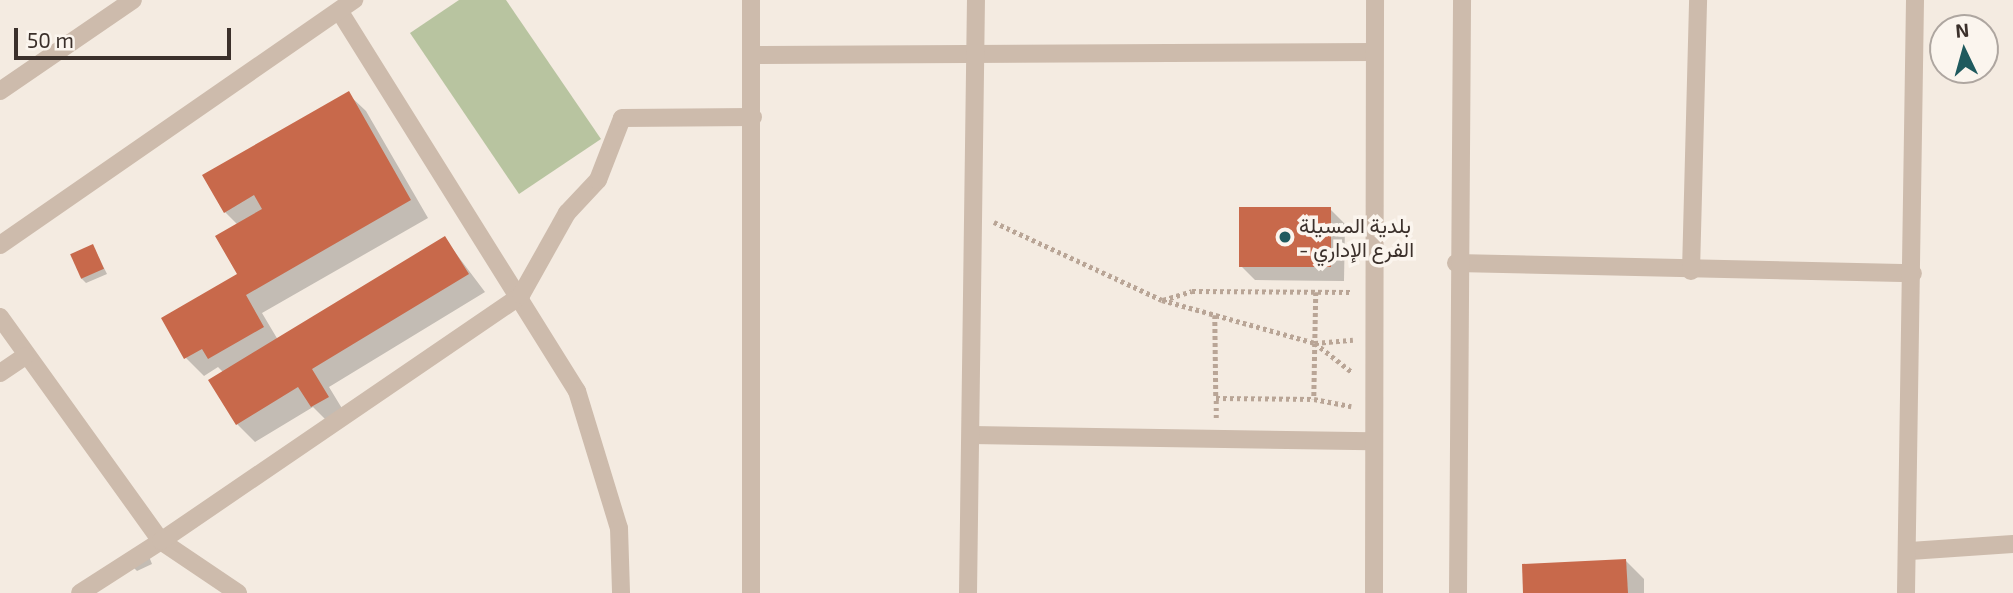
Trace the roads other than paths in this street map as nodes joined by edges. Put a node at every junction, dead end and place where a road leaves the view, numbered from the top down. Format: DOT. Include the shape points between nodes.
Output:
graph roads {
  1 [pos="132,0"];
  2 [pos="751,0"];
  3 [pos="976,0"];
  4 [pos="1375,0"];
  5 [pos="1462,0"];
  6 [pos="1698,0"];
  7 [pos="1914,0"];
  8 [pos="347,6"];
  9 [pos="1374,52"];
  10 [pos="975,53"];
  11 [pos="753,55"];
  12 [pos="0,91"];
  13 [pos="753,117"];
  14 [pos="0,245"];
  15 [pos="1456,263"];
  16 [pos="1691,271"];
  17 [pos="1913,273"];
  18 [pos="521,296"];
  19 [pos="0,317"];
  20 [pos="25,356"];
  21 [pos="0,373"];
  22 [pos="972,435"];
  23 [pos="1371,441"];
  24 [pos="161,541"];
  25 [pos="2013,544"];
  26 [pos="1910,551"];
  27 [pos="80,593"];
  28 [pos="238,593"];
  29 [pos="621,593"];
  30 [pos="751,593"];
  31 [pos="968,593"];
  32 [pos="1374,593"];
  33 [pos="1458,593"];
  34 [pos="1906,593"];
  1 -- 12 [label="street"];
  2 -- 11 [label="street"];
  3 -- 10 [label="street"];
  4 -- 9 [label="street"];
  5 -- 15 [label="street"];
  6 -- 16 [label="street"];
  7 -- 17 [label="street"];
  8 -- 14 [label="street"];
  8 -- 18 [label="street"];
  9 -- 10 [label="street"];
  9 -- 23 [label="street"];
  10 -- 11 [label="street"];
  10 -- 22 [label="street"];
  11 -- 13 [label="street"];
  13 -- 18 [label="street" via="622,118 598,180 568,212"];
  13 -- 30 [label="street"];
  15 -- 16 [label="street"];
  15 -- 33 [label="street"];
  16 -- 17 [label="street"];
  17 -- 26 [label="street"];
  18 -- 24 [label="street"];
  18 -- 29 [label="street" via="577,391 607,480 619,528"];
  19 -- 20 [label="street"];
  20 -- 21 [label="street"];
  20 -- 24 [label="street"];
  22 -- 23 [label="street"];
  22 -- 31 [label="street"];
  23 -- 32 [label="street"];
  24 -- 27 [label="street"];
  24 -- 28 [label="street"];
  25 -- 26 [label="street"];
  26 -- 34 [label="street"];
}
